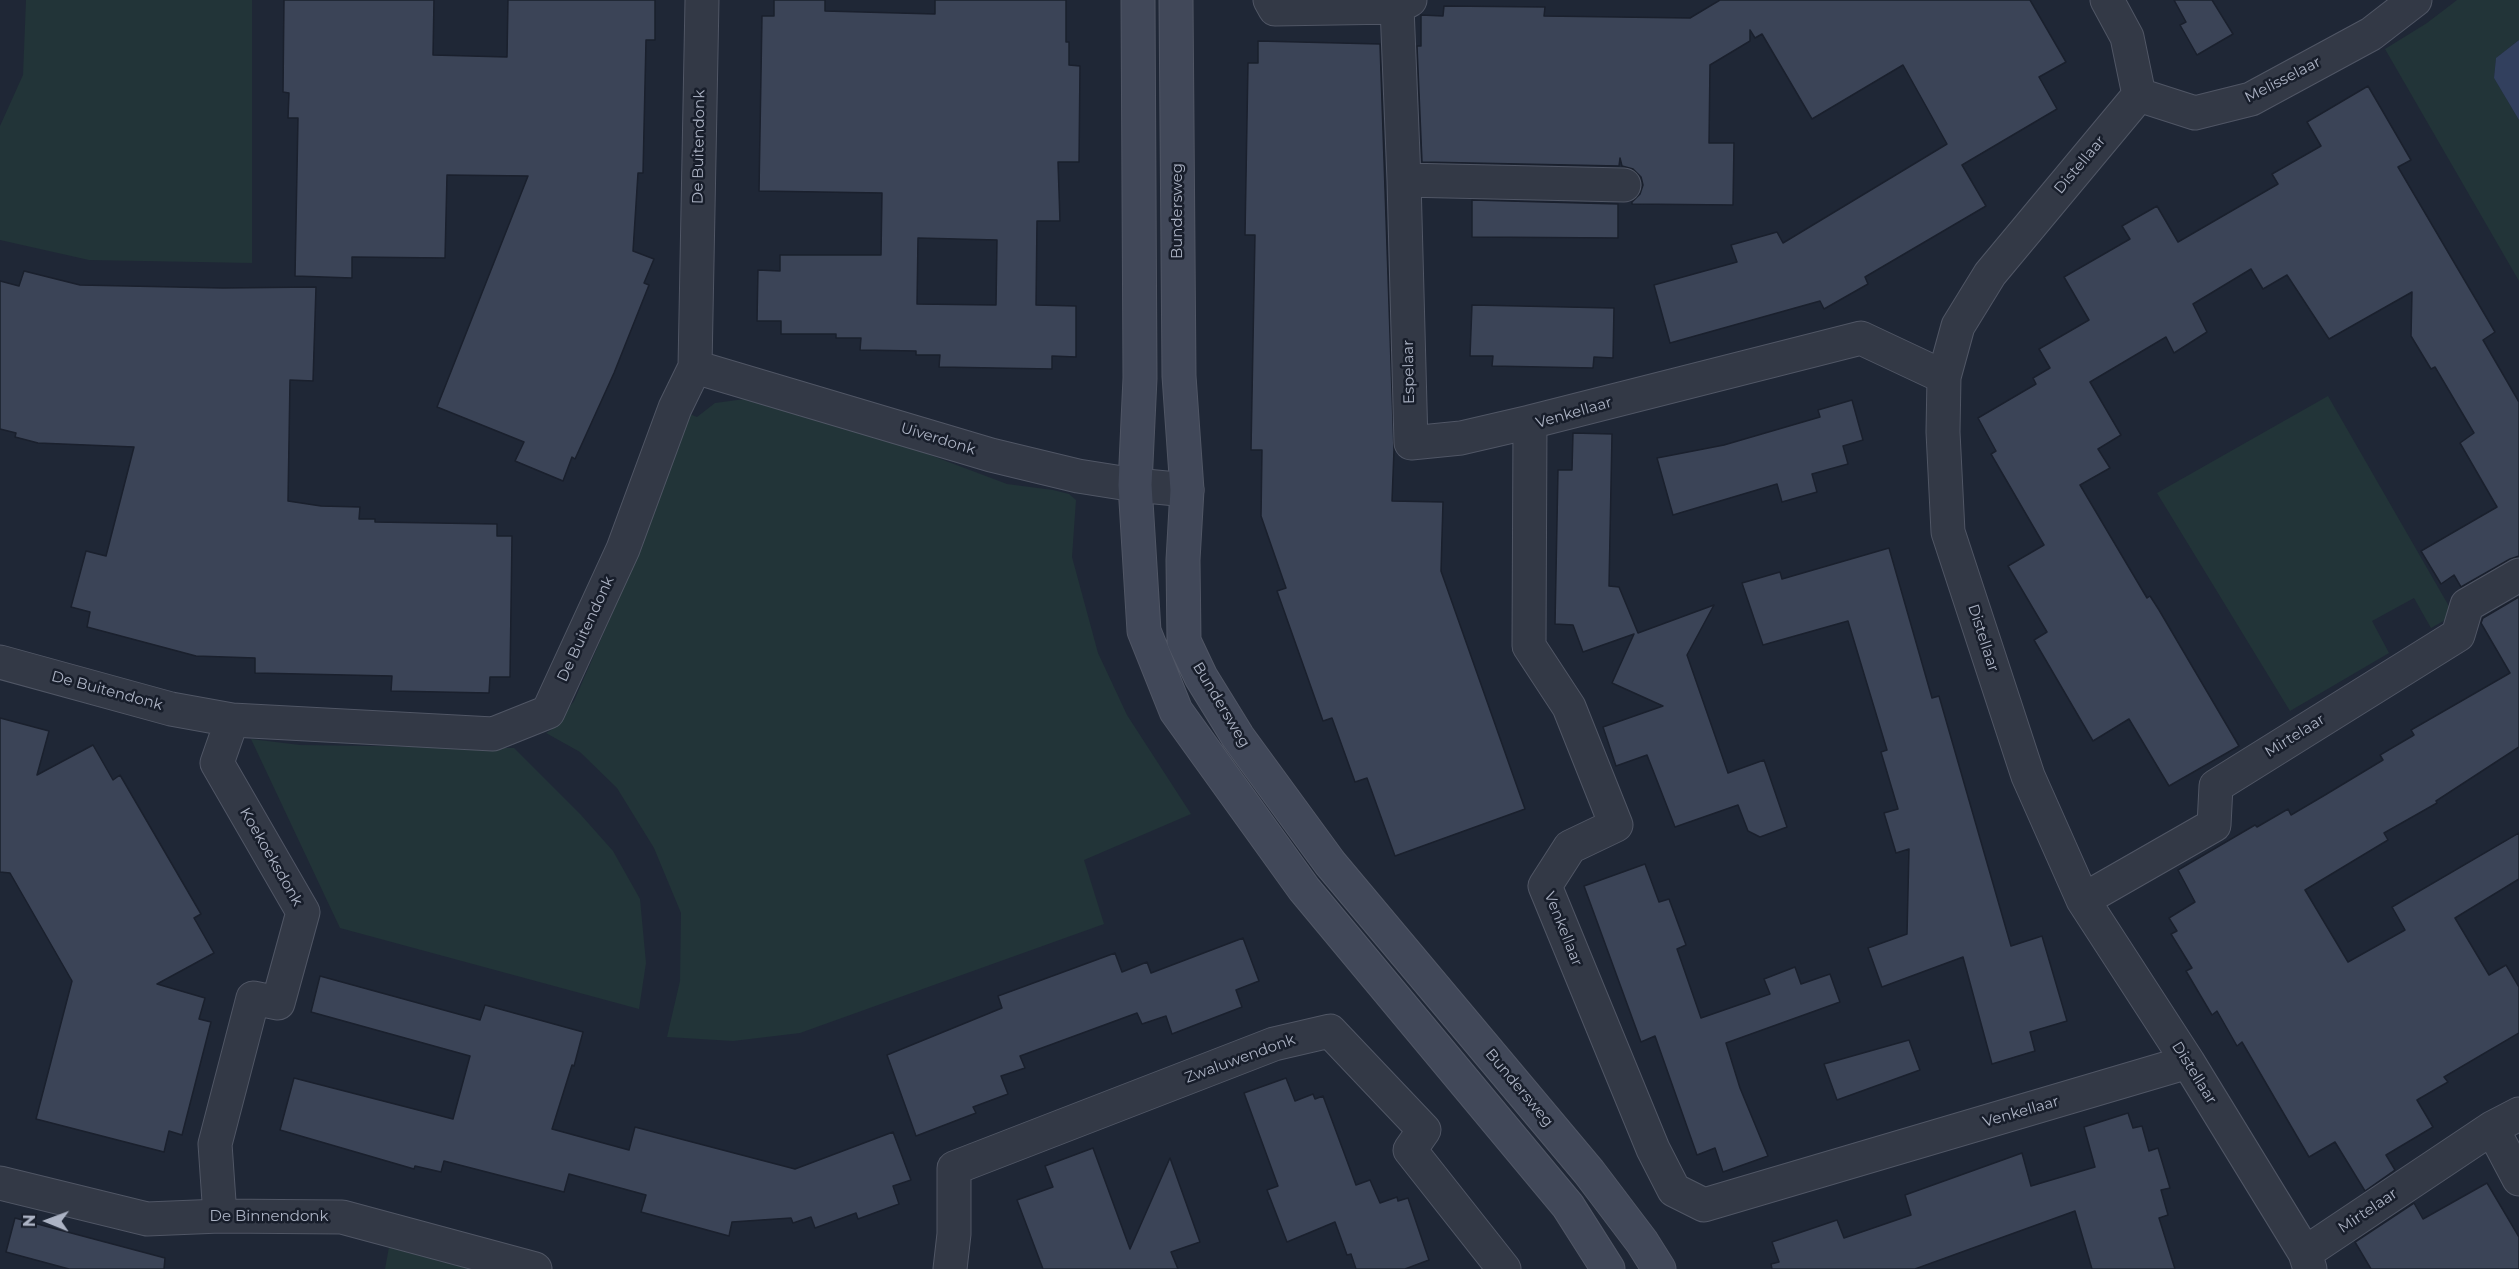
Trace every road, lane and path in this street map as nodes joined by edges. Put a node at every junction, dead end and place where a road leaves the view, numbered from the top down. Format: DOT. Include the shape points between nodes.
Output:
graph roads {
  1 [pos="702,0"];
  2 [pos="1138,0"];
  3 [pos="1176,0"];
  4 [pos="1270,0"];
  5 [pos="2107,0"];
  6 [pos="2415,0"];
  7 [pos="1403,4"];
  8 [pos="2139,94"];
  9 [pos="1404,180"];
  10 [pos="1624,185"];
  11 [pos="695,367"];
  12 [pos="1944,377"];
  13 [pos="1530,422"];
  14 [pos="1135,485"];
  15 [pos="1186,490"];
  16 [pos="2519,575"];
  17 [pos="0,662"];
  18 [pos="232,720"];
  19 [pos="2083,900"];
  20 [pos="2188,1062"];
  21 [pos="2505,1121"];
  22 [pos="2519,1179"];
  23 [pos="0,1183"];
  24 [pos="220,1216"];
  25 [pos="2308,1261"];
  26 [pos="535,1269"];
  27 [pos="950,1269"];
  28 [pos="1504,1269"];
  29 [pos="1608,1269"];
  30 [pos="1659,1269"];
  1 -- 11 [label="street, De Buitendonk"];
  2 -- 14 [label="street" via="1140,378"];
  3 -- 15 [label="street, Bundersweg" via="1179,376"];
  4 -- 7 [label="street, Espelaar" via="1275,9"];
  5 -- 8 [label="street" via="2127,37"];
  6 -- 8 [label="street, Melisselaar" via="2371,34 2251,99 2195,113"];
  7 -- 9 [label="street, Espelaar"];
  8 -- 12 [label="street, Distellaar" via="1990,274 1958,326"];
  9 -- 10 [label="street"];
  9 -- 13 [label="street, Espelaar" via="1411,443 1461,438"];
  11 -- 14 [label="street, Uiverdonk" via="991,455"];
  11 -- 18 [label="street, De Buitendonk" via="675,408 623,549 548,712 493,734"];
  12 -- 13 [label="street, Venkellaar" via="1861,338"];
  12 -- 19 [label="street, Distellaar" via="1948,532 2028,776"];
  13 -- 20 [label="street, Venkellaar" via="1529,646 1569,707 1616,825 1570,847 1545,886 1653,1149 1674,1190 1704,1205"];
  14 -- 15 [label="street, Uiverdonk"];
  14 -- 29 [label="street" via="1144,631 1176,711 1304,889 1568,1206"];
  15 -- 30 [label="street, Bundersweg" via="1184,640 1201,677 1238,737 1330,863 1589,1172"];
  16 -- 19 [label="street, Mirtelaar" via="2467,605 2458,635 2216,786 2214,825"];
  17 -- 18 [label="street, De Buitendonk" via="171,709"];
  18 -- 24 [label="street, Koekoeksdonk" via="217,763 303,912 278,1003 253,998 215,1144"];
  19 -- 20 [label="street, Distellaar"];
  20 -- 25 [label="street, Distellaar"];
  21 -- 22 [label="street, Mirtelaar"];
  21 -- 25 [label="street, Mirtelaar"];
  23 -- 24 [label="street, De Binnendonk" via="147,1219"];
  24 -- 26 [label="street, De Binnendonk" via="342,1217"];
  27 -- 28 [label="street, Zwaluwendonk" via="954,1168 1274,1044 1330,1031 1424,1130 1410,1150"];
}
